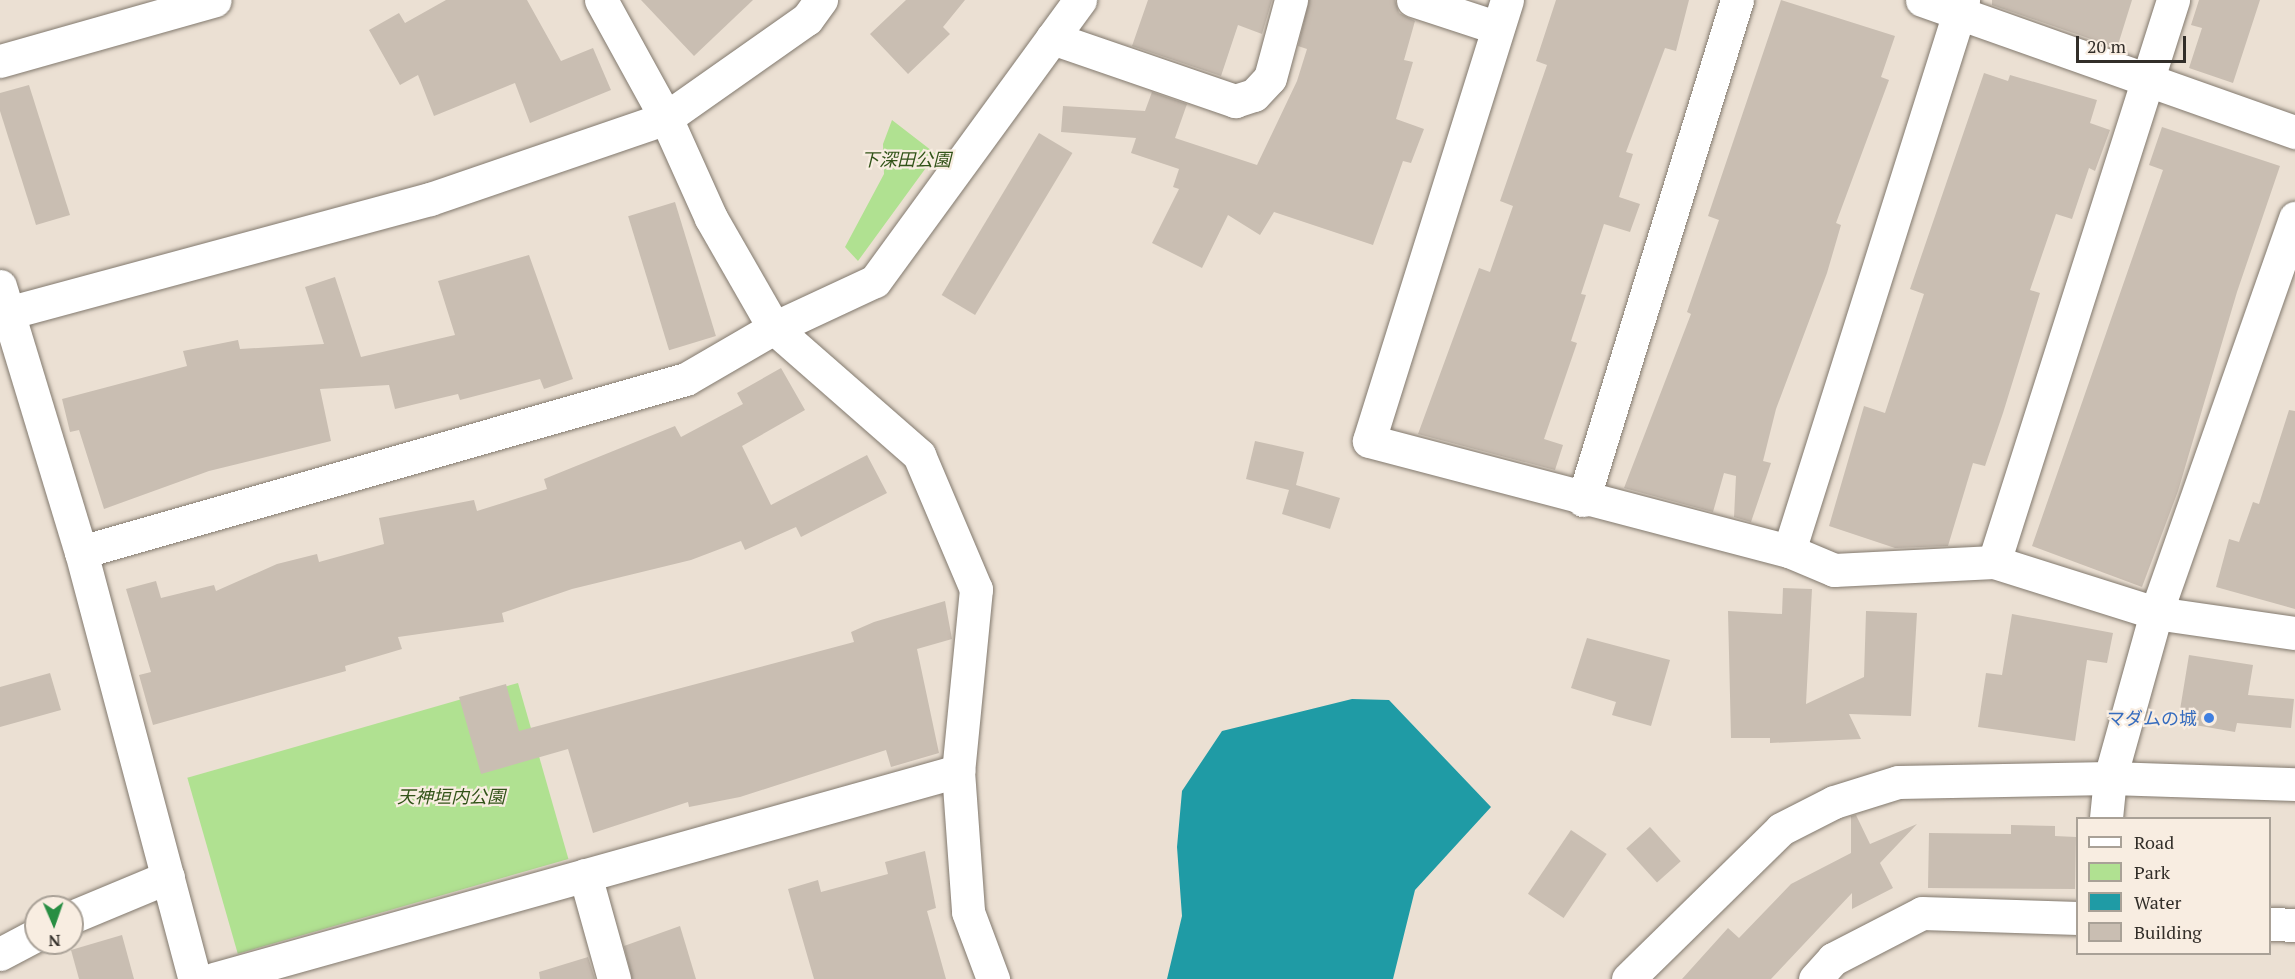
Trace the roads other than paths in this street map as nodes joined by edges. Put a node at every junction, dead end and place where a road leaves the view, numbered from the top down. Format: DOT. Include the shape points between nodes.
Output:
graph roads {
  1 [pos="215,0"];
  2 [pos="602,0"];
  3 [pos="821,0"];
  4 [pos="1080,0"];
  5 [pos="1291,0"];
  6 [pos="1413,0"];
  7 [pos="1737,0"];
  8 [pos="1922,0"];
  9 [pos="2173,0"];
  10 [pos="1960,7"];
  11 [pos="1503,14"];
  12 [pos="1052,38"];
  13 [pos="0,61"];
  14 [pos="2147,75"];
  15 [pos="666,118"];
  16 [pos="2295,132"];
  17 [pos="2295,218"];
  18 [pos="3,305"];
  19 [pos="774,328"];
  20 [pos="1582,500"];
  21 [pos="1789,551"];
  22 [pos="81,552"];
  23 [pos="1994,562"];
  24 [pos="2156,613"];
  25 [pos="2295,633"];
  26 [pos="958,771"];
  27 [pos="2110,778"];
  28 [pos="2295,784"];
  29 [pos="2106,817"];
  30 [pos="585,875"];
  31 [pos="168,877"];
  32 [pos="84,912"];
  33 [pos="2076,918"];
  34 [pos="2271,924"];
  35 [pos="2295,925"];
  36 [pos="24,941"];
  37 [pos="0,954"];
  38 [pos="195,979"];
  39 [pos="214,979"];
  40 [pos="614,979"];
  41 [pos="993,979"];
  42 [pos="1628,979"];
  43 [pos="1815,979"];
  1 -- 13 [label="street"];
  2 -- 15 [label="street"];
  3 -- 15 [label="street" via="807,19"];
  4 -- 12 [label="street"];
  5 -- 12 [label="street" via="1270,78 1254,95 1235,101"];
  6 -- 11 [label="street"];
  7 -- 20 [label="street"];
  8 -- 10 [label="street"];
  9 -- 14 [label="street"];
  10 -- 14 [label="street"];
  10 -- 21 [label="street"];
  11 -- 20 [label="street" via="1369,441"];
  12 -- 19 [label="street" via="875,281"];
  14 -- 16 [label="street"];
  14 -- 23 [label="street"];
  15 -- 18 [label="street" via="430,199"];
  15 -- 19 [label="street" via="711,218"];
  17 -- 24 [label="street"];
  18 -- 22 [label="street"];
  19 -- 22 [label="street" via="686,379"];
  19 -- 26 [label="street" via="919,455 976,589"];
  20 -- 21 [label="street"];
  21 -- 23 [label="street" via="1834,570"];
  22 -- 31 [label="street"];
  23 -- 24 [label="street"];
  24 -- 25 [label="street"];
  24 -- 27 [label="street"];
  26 -- 30 [label="street"];
  26 -- 41 [label="street" via="968,912"];
  27 -- 28 [label="street"];
  27 -- 29 [label="street"];
  27 -- 42 [label="street" via="1898,782 1834,802 1781,829"];
  30 -- 39 [label="street"];
  30 -- 40 [label="street"];
  31 -- 32 [label="street"];
  31 -- 38 [label="street"];
  33 -- 43 [label="street" via="1923,913 1833,959"];
  34 -- 35 [label="street"];
  36 -- 37 [label="street"];
}
